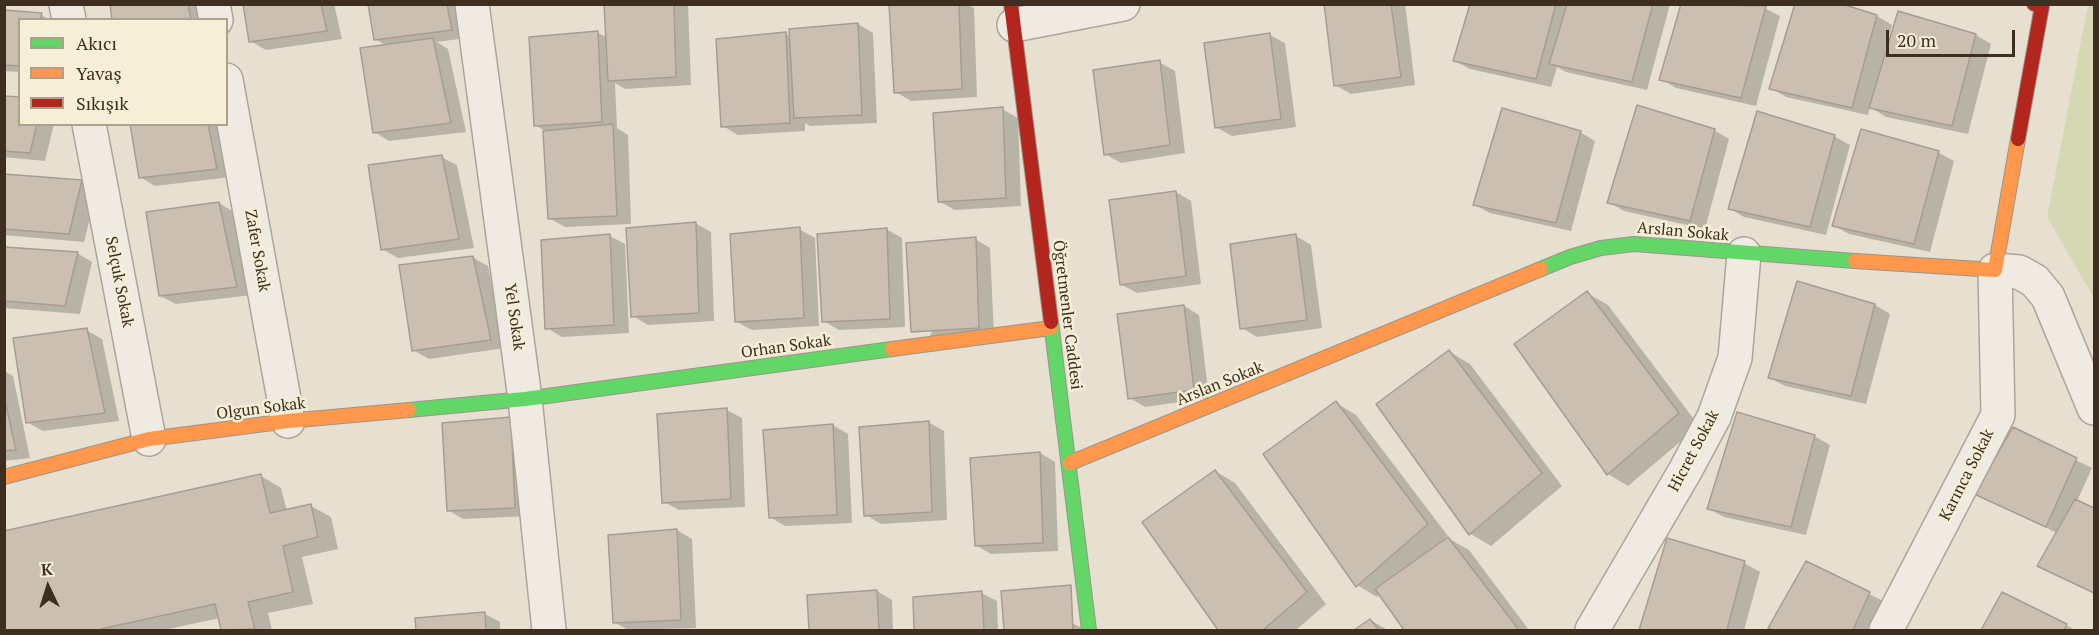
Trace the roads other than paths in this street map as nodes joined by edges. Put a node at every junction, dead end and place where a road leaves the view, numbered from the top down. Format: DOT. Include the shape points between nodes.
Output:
graph roads {
  1 [pos="472,4"];
  2 [pos="1123,4"];
  3 [pos="2038,5"];
  4 [pos="1012,15"];
  5 [pos="228,91"];
  6 [pos="89,126"];
  7 [pos="1744,254"];
  8 [pos="1995,270"];
  9 [pos="1052,328"];
  10 [pos="525,399"];
  11 [pos="2094,408"];
  12 [pos="288,422"];
  13 [pos="149,439"];
  14 [pos="1070,463"];
  15 [pos="4,477"];
  16 [pos="549,630"];
  17 [pos="1089,630"];
  18 [pos="1592,630"];
  19 [pos="1886,630"];
  1 -- 10 [label="street, Yel Sokak"];
  2 -- 4 [label="street"];
  3 -- 8 [label="street"];
  4 -- 9 [label="street, Öğretmenler Caddesi"];
  5 -- 12 [label="street, Zafer Sokak"];
  6 -- 13 [label="street, Selçuk Sokak"];
  7 -- 8 [label="street, Arslan Sokak"];
  7 -- 14 [label="street, Arslan Sokak" via="1634,244 1570,257"];
  7 -- 18 [label="street, Hicret Sokak" via="1735,358 1714,417"];
  8 -- 11 [label="street" via="2019,272 2035,280 2048,297"];
  8 -- 19 [label="street, Karınca Sokak" via="1998,415"];
  9 -- 10 [label="street, Orhan Sokak"];
  9 -- 14 [label="street, Öğretmenler Caddesi"];
  10 -- 12 [label="street, Olgun Sokak"];
  10 -- 16 [label="street, Yel Sokak"];
  12 -- 13 [label="street, Olgun Sokak"];
  13 -- 15 [label="street, Olgun Sokak"];
  14 -- 17 [label="street, Öğretmenler Caddesi"];
}
